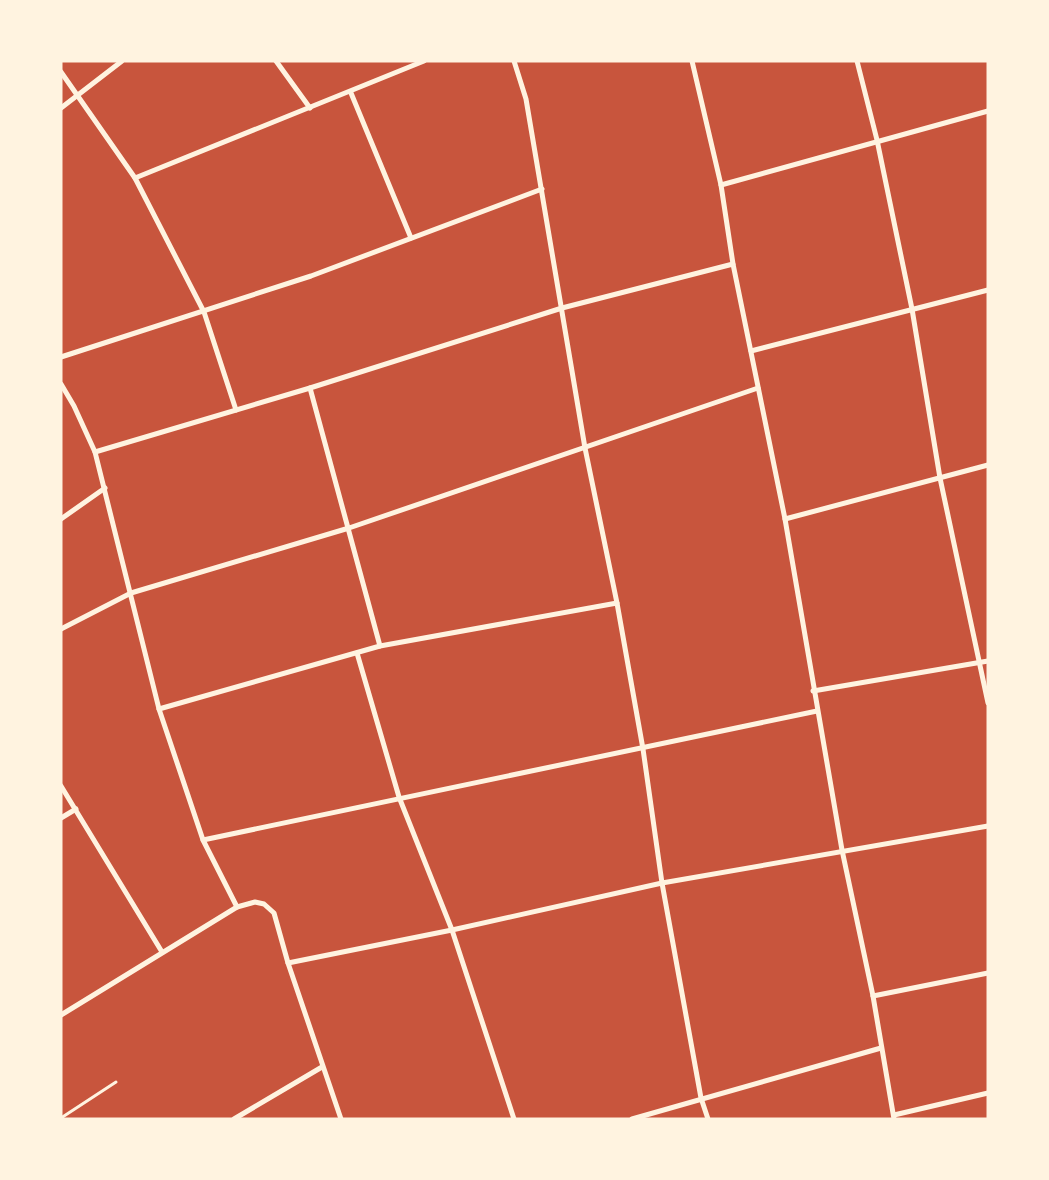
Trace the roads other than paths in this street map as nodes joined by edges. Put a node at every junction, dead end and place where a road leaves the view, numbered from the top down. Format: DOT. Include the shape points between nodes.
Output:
graph roads {
  1 [pos="122,61"];
  2 [pos="276,61"];
  3 [pos="424,61"];
  4 [pos="514,61"];
  5 [pos="692,61"];
  6 [pos="857,61"];
  7 [pos="61,72"];
  8 [pos="351,93"];
  9 [pos="78,94"];
  10 [pos="61,108"];
  11 [pos="310,108"];
  12 [pos="988,111"];
  13 [pos="877,140"];
  14 [pos="135,178"];
  15 [pos="721,186"];
  16 [pos="542,189"];
  17 [pos="411,238"];
  18 [pos="733,264"];
  19 [pos="988,290"];
  20 [pos="562,308"];
  21 [pos="912,309"];
  22 [pos="204,312"];
  23 [pos="751,352"];
  24 [pos="61,357"];
  25 [pos="61,384"];
  26 [pos="310,388"];
  27 [pos="758,388"];
  28 [pos="236,410"];
  29 [pos="586,448"];
  30 [pos="95,452"];
  31 [pos="988,465"];
  32 [pos="940,478"];
  33 [pos="104,488"];
  34 [pos="61,519"];
  35 [pos="785,519"];
  36 [pos="348,528"];
  37 [pos="131,593"];
  38 [pos="618,603"];
  39 [pos="61,628"];
  40 [pos="380,646"];
  41 [pos="356,653"];
  42 [pos="988,662"];
  43 [pos="980,663"];
  44 [pos="814,691"];
  45 [pos="988,702"];
  46 [pos="160,709"];
  47 [pos="817,711"];
  48 [pos="643,749"];
  49 [pos="61,786"];
  50 [pos="399,797"];
  51 [pos="76,809"];
  52 [pos="61,818"];
  53 [pos="988,826"];
  54 [pos="203,840"];
  55 [pos="842,850"];
  56 [pos="662,883"];
  57 [pos="237,907"];
  58 [pos="452,930"];
  59 [pos="162,952"];
  60 [pos="288,963"];
  61 [pos="988,973"];
  62 [pos="873,996"];
  63 [pos="61,1015"];
  64 [pos="881,1048"];
  65 [pos="322,1067"];
  66 [pos="988,1093"];
  67 [pos="701,1098"];
  68 [pos="894,1117"];
  69 [pos="234,1119"];
  70 [pos="341,1119"];
  71 [pos="514,1119"];
  72 [pos="632,1119"];
  73 [pos="708,1119"];
  1 -- 9 [label="street"];
  2 -- 11 [label="street"];
  3 -- 8 [label="street"];
  4 -- 16 [label="street" via="526,99"];
  5 -- 15 [label="street"];
  6 -- 13 [label="street"];
  7 -- 9 [label="street"];
  8 -- 11 [label="street"];
  8 -- 17 [label="street"];
  9 -- 10 [label="street"];
  9 -- 14 [label="street"];
  11 -- 14 [label="street"];
  12 -- 13 [label="street"];
  13 -- 15 [label="street"];
  13 -- 21 [label="street"];
  14 -- 22 [label="street"];
  15 -- 18 [label="street"];
  16 -- 17 [label="street"];
  16 -- 20 [label="street"];
  17 -- 22 [label="street"];
  18 -- 20 [label="street"];
  18 -- 23 [label="street"];
  19 -- 21 [label="street"];
  20 -- 26 [label="street"];
  20 -- 29 [label="street"];
  21 -- 23 [label="street"];
  21 -- 32 [label="street"];
  22 -- 24 [label="street"];
  22 -- 28 [label="street"];
  23 -- 27 [label="street"];
  25 -- 30 [label="street"];
  26 -- 28 [label="street"];
  26 -- 36 [label="street"];
  27 -- 29 [label="street"];
  27 -- 35 [label="street"];
  28 -- 30 [label="street"];
  29 -- 36 [label="street"];
  29 -- 38 [label="street"];
  30 -- 33 [label="street"];
  31 -- 32 [label="street"];
  32 -- 35 [label="street"];
  32 -- 43 [label="street"];
  33 -- 34 [label="street"];
  33 -- 37 [label="street"];
  35 -- 44 [label="street"];
  36 -- 37 [label="street"];
  36 -- 40 [label="street"];
  37 -- 39 [label="street"];
  37 -- 46 [label="street"];
  38 -- 40 [label="street"];
  38 -- 48 [label="street"];
  40 -- 41 [label="street"];
  41 -- 46 [label="street"];
  41 -- 50 [label="street"];
  42 -- 43 [label="street"];
  43 -- 44 [label="street"];
  43 -- 45 [label="street"];
  44 -- 47 [label="street"];
  46 -- 54 [label="street"];
  47 -- 48 [label="street"];
  47 -- 55 [label="street"];
  48 -- 50 [label="street"];
  48 -- 56 [label="street"];
  49 -- 51 [label="street"];
  50 -- 54 [label="street"];
  50 -- 58 [label="street"];
  51 -- 52 [label="street"];
  51 -- 59 [label="street"];
  53 -- 55 [label="street"];
  54 -- 57 [label="street"];
  55 -- 56 [label="street"];
  55 -- 62 [label="street"];
  56 -- 58 [label="street"];
  56 -- 67 [label="street"];
  57 -- 59 [label="street"];
  57 -- 60 [label="street" via="255,902 269,907 274,913"];
  58 -- 60 [label="street"];
  58 -- 71 [label="street"];
  59 -- 63 [label="street"];
  60 -- 65 [label="street"];
  61 -- 62 [label="street"];
  62 -- 64 [label="street"];
  64 -- 67 [label="street"];
  64 -- 68 [label="street"];
  65 -- 69 [label="street"];
  65 -- 70 [label="street"];
  66 -- 68 [label="street"];
  67 -- 72 [label="street"];
  67 -- 73 [label="street"];
}
